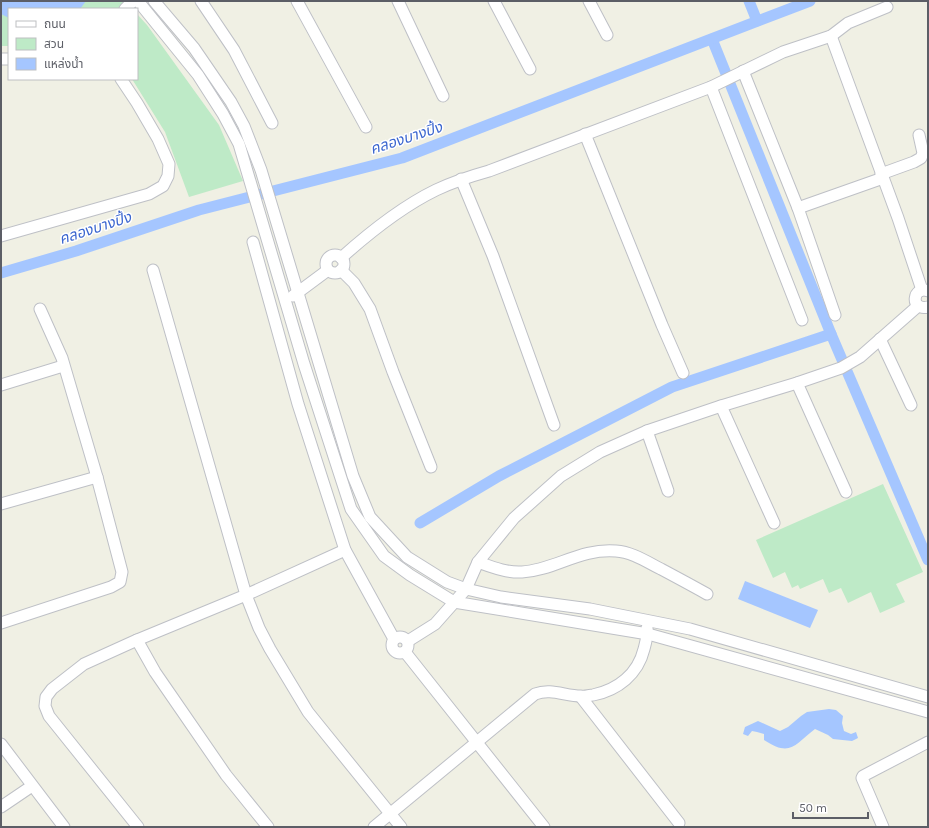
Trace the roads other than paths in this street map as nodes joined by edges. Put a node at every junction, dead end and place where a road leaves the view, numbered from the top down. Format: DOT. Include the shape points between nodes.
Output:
graph roads {
  1 [pos="134,1"];
  2 [pos="138,1"];
  3 [pos="154,1"];
  4 [pos="202,1"];
  5 [pos="297,1"];
  6 [pos="398,1"];
  7 [pos="494,1"];
  8 [pos="589,1"];
  9 [pos="887,7"];
  10 [pos="126,8"];
  11 [pos="607,35"];
  12 [pos="831,36"];
  13 [pos="530,68"];
  14 [pos="741,73"];
  15 [pos="121,80"];
  16 [pos="714,85"];
  17 [pos="443,96"];
  18 [pos="272,123"];
  19 [pos="366,127"];
  20 [pos="585,134"];
  21 [pos="920,135"];
  22 [pos="882,176"];
  23 [pos="462,179"];
  24 [pos="798,208"];
  25 [pos="1,235"];
  26 [pos="253,242"];
  27 [pos="341,264"];
  28 [pos="153,270"];
  29 [pos="328,270"];
  30 [pos="925,291"];
  31 [pos="299,292"];
  32 [pos="285,301"];
  33 [pos="923,306"];
  34 [pos="40,309"];
  35 [pos="835,315"];
  36 [pos="802,320"];
  37 [pos="880,339"];
  38 [pos="63,366"];
  39 [pos="683,372"];
  40 [pos="797,383"];
  41 [pos="1,385"];
  42 [pos="911,405"];
  43 [pos="721,406"];
  44 [pos="554,425"];
  45 [pos="647,431"];
  46 [pos="431,467"];
  47 [pos="97,477"];
  48 [pos="668,491"];
  49 [pos="846,492"];
  50 [pos="1,504"];
  51 [pos="774,523"];
  52 [pos="345,550"];
  53 [pos="478,562"];
  54 [pos="466,589"];
  55 [pos="707,594"];
  56 [pos="246,595"];
  57 [pos="454,602"];
  58 [pos="645,619"];
  59 [pos="1,623"];
  60 [pos="648,634"];
  61 [pos="137,640"];
  62 [pos="406,647"];
  63 [pos="581,697"];
  64 [pos="928,698"];
  65 [pos="928,712"];
  66 [pos="476,742"];
  67 [pos="928,742"];
  68 [pos="1,744"];
  69 [pos="32,786"];
  70 [pos="1,807"];
  71 [pos="390,813"];
  72 [pos="679,823"];
  73 [pos="64,827"];
  74 [pos="138,827"];
  75 [pos="268,827"];
  76 [pos="374,827"];
  77 [pos="401,827"];
  78 [pos="544,827"];
  79 [pos="883,827"];
  1 -- 10 [label="street"];
  2 -- 32 [label="street" via="198,75 239,144"];
  3 -- 31 [label="street" via="194,48 231,102 244,126 261,170"];
  4 -- 18 [label="street" via="234,50"];
  5 -- 19 [label="street"];
  6 -- 17 [label="street"];
  7 -- 13 [label="street"];
  8 -- 11 [label="street"];
  9 -- 12 [label="street" via="848,23"];
  12 -- 14 [label="street" via="783,52"];
  12 -- 22 [label="street"];
  14 -- 16 [label="street"];
  14 -- 24 [label="street"];
  15 -- 25 [label="street" via="158,139 169,164 168,176 163,186 149,194"];
  16 -- 20 [label="street"];
  16 -- 36 [label="street"];
  20 -- 23 [label="street"];
  20 -- 39 [label="street"];
  21 -- 22 [label="street" via="923,153 921,158"];
  22 -- 24 [label="street"];
  22 -- 30 [label="street"];
  23 -- 27 [label="street" via="436,190 398,212"];
  23 -- 44 [label="street" via="493,256"];
  24 -- 35 [label="street"];
  26 -- 52 [label="street" via="298,404"];
  27 -- 29 [label="street" via="335,273"];
  27 -- 29 [label="street" via="336,256 329,258 326,262"];
  27 -- 46 [label="street" via="370,309"];
  28 -- 56 [label="street"];
  29 -- 31 [label="street"];
  30 -- 33 [label="street" via="920,291 916,295 915,301"];
  31 -- 32 [label="street"];
  31 -- 54 [label="street" via="353,476 370,517 407,557 447,582"];
  32 -- 57 [label="street" via="351,509 384,556"];
  33 -- 37 [label="street"];
  34 -- 38 [label="street" via="62,358"];
  37 -- 40 [label="street" via="850,364"];
  37 -- 42 [label="street"];
  38 -- 41 [label="street"];
  38 -- 47 [label="street"];
  40 -- 43 [label="street"];
  40 -- 49 [label="street"];
  43 -- 45 [label="street"];
  43 -- 51 [label="street"];
  45 -- 48 [label="street"];
  45 -- 53 [label="street" via="600,452 561,476 514,518"];
  47 -- 50 [label="street"];
  47 -- 59 [label="street" via="122,572 120,582"];
  52 -- 56 [label="street"];
  52 -- 62 [label="street" via="394,639 402,637"];
  53 -- 54 [label="street"];
  53 -- 55 [label="street" via="521,572 539,570 598,551 618,551 635,556"];
  54 -- 57 [label="street"];
  54 -- 58 [label="street" via="501,597"];
  56 -- 61 [label="street"];
  56 -- 71 [label="street" via="270,649 308,712"];
  57 -- 60 [label="street"];
  57 -- 62 [label="street" via="435,624"];
  58 -- 60 [label="street"];
  58 -- 64 [label="street" via="741,643"];
  60 -- 63 [label="street" via="638,667 629,678 615,688"];
  60 -- 65 [label="street"];
  61 -- 74 [label="street" via="84,664 68,675 46,697 45,706 58,728"];
  61 -- 75 [label="street" via="155,672 226,775"];
  62 -- 66 [label="street"];
  63 -- 66 [label="street" via="543,691"];
  63 -- 72 [label="street"];
  66 -- 71 [label="street"];
  66 -- 78 [label="street"];
  67 -- 79 [label="street" via="863,776"];
  68 -- 69 [label="street"];
  69 -- 70 [label="street"];
  69 -- 73 [label="street"];
  71 -- 76 [label="street"];
  71 -- 77 [label="street"];
}
